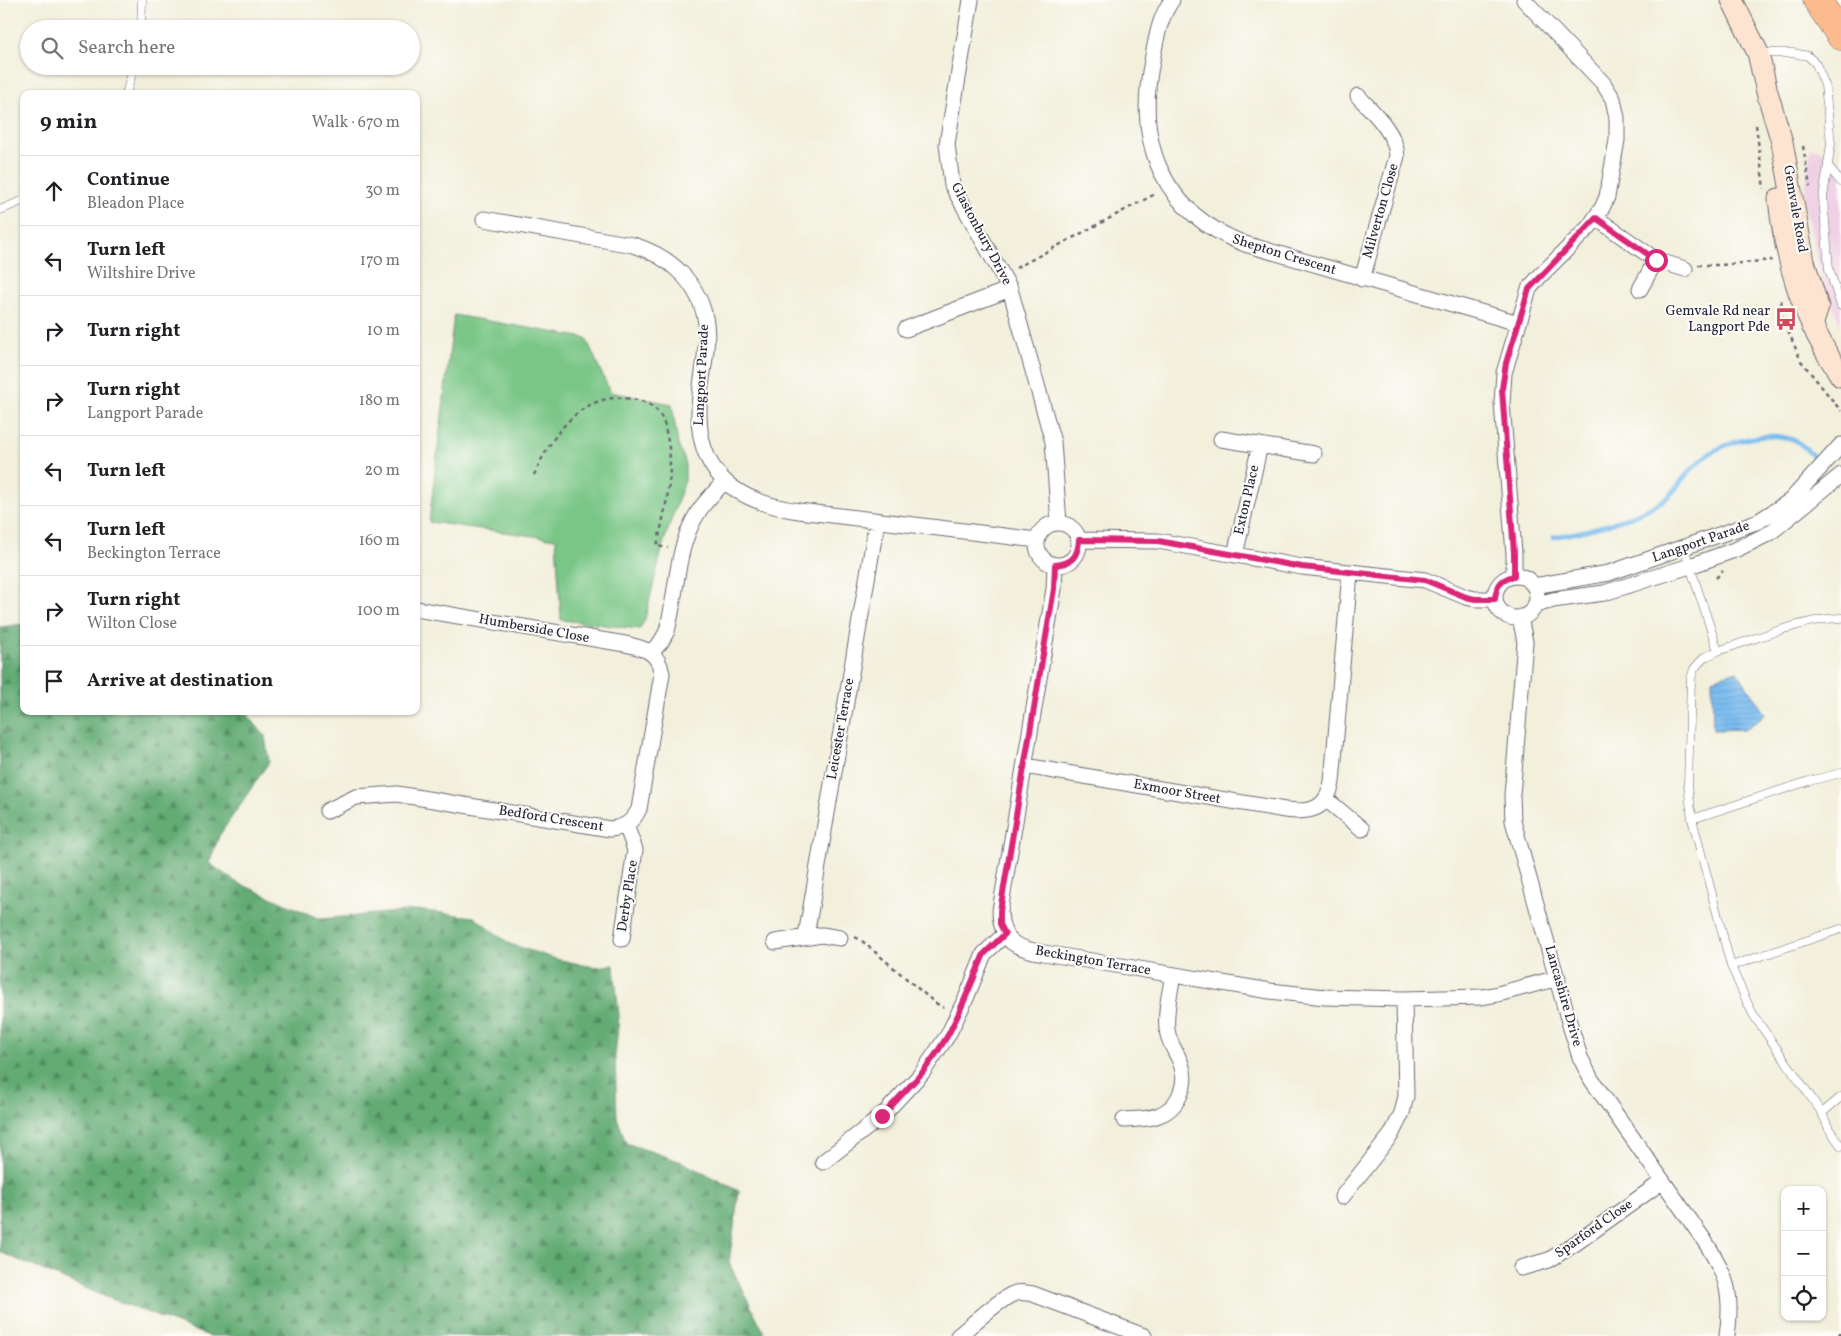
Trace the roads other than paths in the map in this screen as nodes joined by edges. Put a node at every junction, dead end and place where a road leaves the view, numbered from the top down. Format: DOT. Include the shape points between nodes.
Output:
graph roads {
  1 [pos="142,0"];
  2 [pos="971,0"];
  3 [pos="1172,0"];
  4 [pos="1524,0"];
  5 [pos="1732,0"];
  6 [pos="1817,0"];
  7 [pos="141,20"];
  8 [pos="1841,36"];
  9 [pos="1758,53"];
  10 [pos="131,75"];
  11 [pos="127,90"];
  12 [pos="1358,96"];
  13 [pos="1828,166"];
  14 [pos="1841,182"];
  15 [pos="20,202"];
  16 [pos="0,210"];
  17 [pos="1596,218"];
  18 [pos="484,219"];
  19 [pos="1656,260"];
  20 [pos="1685,269"];
  21 [pos="1362,278"];
  22 [pos="1010,289"];
  23 [pos="1640,289"];
  24 [pos="1841,306"];
  25 [pos="1518,323"];
  26 [pos="906,329"];
  27 [pos="1841,376"];
  28 [pos="1220,439"];
  29 [pos="1260,445"];
  30 [pos="1841,445"];
  31 [pos="1314,454"];
  32 [pos="1841,475"];
  33 [pos="724,482"];
  34 [pos="877,521"];
  35 [pos="1060,524"];
  36 [pos="1037,540"];
  37 [pos="1079,540"];
  38 [pos="1684,548"];
  39 [pos="1235,555"];
  40 [pos="1055,565"];
  41 [pos="1690,566"];
  42 [pos="1350,573"];
  43 [pos="1514,576"];
  44 [pos="1534,586"];
  45 [pos="1495,599"];
  46 [pos="1535,605"];
  47 [pos="420,610"];
  48 [pos="1520,617"];
  49 [pos="1841,618"];
  50 [pos="1718,651"];
  51 [pos="651,652"];
  52 [pos="1025,766"];
  53 [pos="1841,773"];
  54 [pos="1327,800"];
  55 [pos="327,812"];
  56 [pos="1692,819"];
  57 [pos="626,825"];
  58 [pos="1362,829"];
  59 [pos="1841,929"];
  60 [pos="1005,934"];
  61 [pos="806,936"];
  62 [pos="840,938"];
  63 [pos="622,939"];
  64 [pos="775,942"];
  65 [pos="1731,966"];
  66 [pos="1173,975"];
  67 [pos="1558,978"];
  68 [pos="1404,999"];
  69 [pos="1841,1097"];
  70 [pos="1822,1113"];
  71 [pos="1124,1120"];
  72 [pos="1841,1146"];
  73 [pos="823,1162"];
  74 [pos="1663,1181"];
  75 [pos="1342,1197"];
  76 [pos="1521,1268"];
  77 [pos="958,1336"];
  78 [pos="1144,1336"];
  79 [pos="1727,1336"];
  1 -- 7 [label="lane"];
  2 -- 22 [label="street, Glastonbury Drive" via="947,144 952,185"];
  3 -- 21 [label="street, Shepton Crescent" via="1158,30 1146,94 1151,143 1169,186 1189,211 1228,238"];
  4 -- 17 [label="street" via="1597,75 1613,99 1618,118 1617,140 1607,196"];
  5 -- 9 [label="main road, Gemvale Road"];
  6 -- 8 [label="highway"];
  9 -- 13 [label="lane" via="1793,53 1808,56 1816,64 1825,85 1829,115 1831,144"];
  9 -- 27 [label="main road, Gemvale Road" via="1768,92 1770,140 1787,253 1798,293 1812,326"];
  10 -- 11 [label="lane"];
  12 -- 21 [label="street, Milverton Close" via="1376,116 1397,149"];
  13 -- 14 [label="lane"];
  13 -- 24 [label="lane" via="1823,198 1829,269"];
  15 -- 16 [label="lane"];
  17 -- 19 [label="street"];
  17 -- 25 [label="street" via="1533,283"];
  18 -- 33 [label="street, Langport Parade" via="641,248 663,257 686,278 697,296 706,325 699,433 708,458"];
  19 -- 20 [label="street"];
  19 -- 23 [label="street"];
  21 -- 25 [label="street, Shepton Crescent"];
  22 -- 26 [label="street"];
  22 -- 35 [label="street, Glastonbury Drive" via="1053,442"];
  25 -- 43 [label="street" via="1502,389"];
  28 -- 29 [label="street, Exton Place"];
  29 -- 31 [label="street, Exton Place"];
  29 -- 39 [label="street, Exton Place"];
  30 -- 38 [label="street, Langport Parade" via="1797,493 1772,514 1746,527"];
  32 -- 41 [label="street, Langport Parade" via="1770,533"];
  33 -- 34 [label="street, Langport Parade" via="752,500 775,507"];
  33 -- 51 [label="street" via="699,510 687,533 667,631"];
  34 -- 36 [label="street, Langport Parade"];
  34 -- 61 [label="street, Leicester Terrace"];
  35 -- 36 [label="street" via="1046,527"];
  35 -- 37 [label="street" via="1072,528"];
  36 -- 40 [label="street" via="1042,558"];
  37 -- 39 [label="street" via="1158,541"];
  37 -- 40 [label="street" via="1074,558 1068,563"];
  38 -- 41 [label="lane"];
  38 -- 44 [label="street, Langport Parade" via="1609,573"];
  39 -- 42 [label="street"];
  40 -- 52 [label="street" via="1054,589"];
  41 -- 46 [label="street, Langport Parade" via="1604,593"];
  41 -- 50 [label="lane"];
  42 -- 45 [label="street" via="1425,580 1466,597"];
  42 -- 54 [label="street" via="1332,782"];
  43 -- 44 [label="street" via="1526,578"];
  43 -- 45 [label="street" via="1502,580"];
  44 -- 46 [label="street"];
  45 -- 48 [label="street" via="1503,614"];
  46 -- 48 [label="street" via="1532,611"];
  47 -- 51 [label="street, Humberside Close" via="625,644"];
  48 -- 67 [label="street, Lancashire Drive" via="1525,642 1512,795 1513,821"];
  49 -- 50 [label="lane" via="1811,622"];
  50 -- 56 [label="lane" via="1699,663 1691,679 1688,785"];
  51 -- 57 [label="street" via="658,659 661,682 641,803 636,815"];
  52 -- 54 [label="street, Exmoor Street" via="1301,812"];
  52 -- 60 [label="street" via="1000,911 1000,924"];
  53 -- 56 [label="lane"];
  54 -- 58 [label="street"];
  55 -- 57 [label="street, Bedford Crescent" via="356,797 397,794 603,828"];
  56 -- 65 [label="lane"];
  57 -- 63 [label="street, Derby Place" via="635,850"];
  59 -- 65 [label="lane"];
  60 -- 66 [label="street, Beckington Terrace" via="1009,941 1023,949"];
  60 -- 73 [label="street" via="984,954 948,1035 922,1073 882,1116"];
  61 -- 62 [label="street"];
  61 -- 64 [label="street"];
  65 -- 70 [label="lane" via="1754,1016"];
  66 -- 68 [label="street, Beckington Terrace" via="1296,995"];
  66 -- 71 [label="street" via="1167,1028 1183,1070 1180,1095 1176,1103 1160,1115"];
  67 -- 68 [label="street, Beckington Terrace" via="1482,997"];
  67 -- 74 [label="street, Lancashire Drive" via="1580,1057 1590,1080"];
  68 -- 75 [label="street" via="1406,1096 1402,1113 1391,1135"];
  69 -- 70 [label="lane"];
  70 -- 72 [label="lane"];
  74 -- 76 [label="street, Sparford Close" via="1576,1244 1549,1260"];
  74 -- 79 [label="street, Lancashire Drive" via="1721,1267 1729,1293"];
  77 -- 78 [label="street" via="1002,1301 1021,1292"];
}
